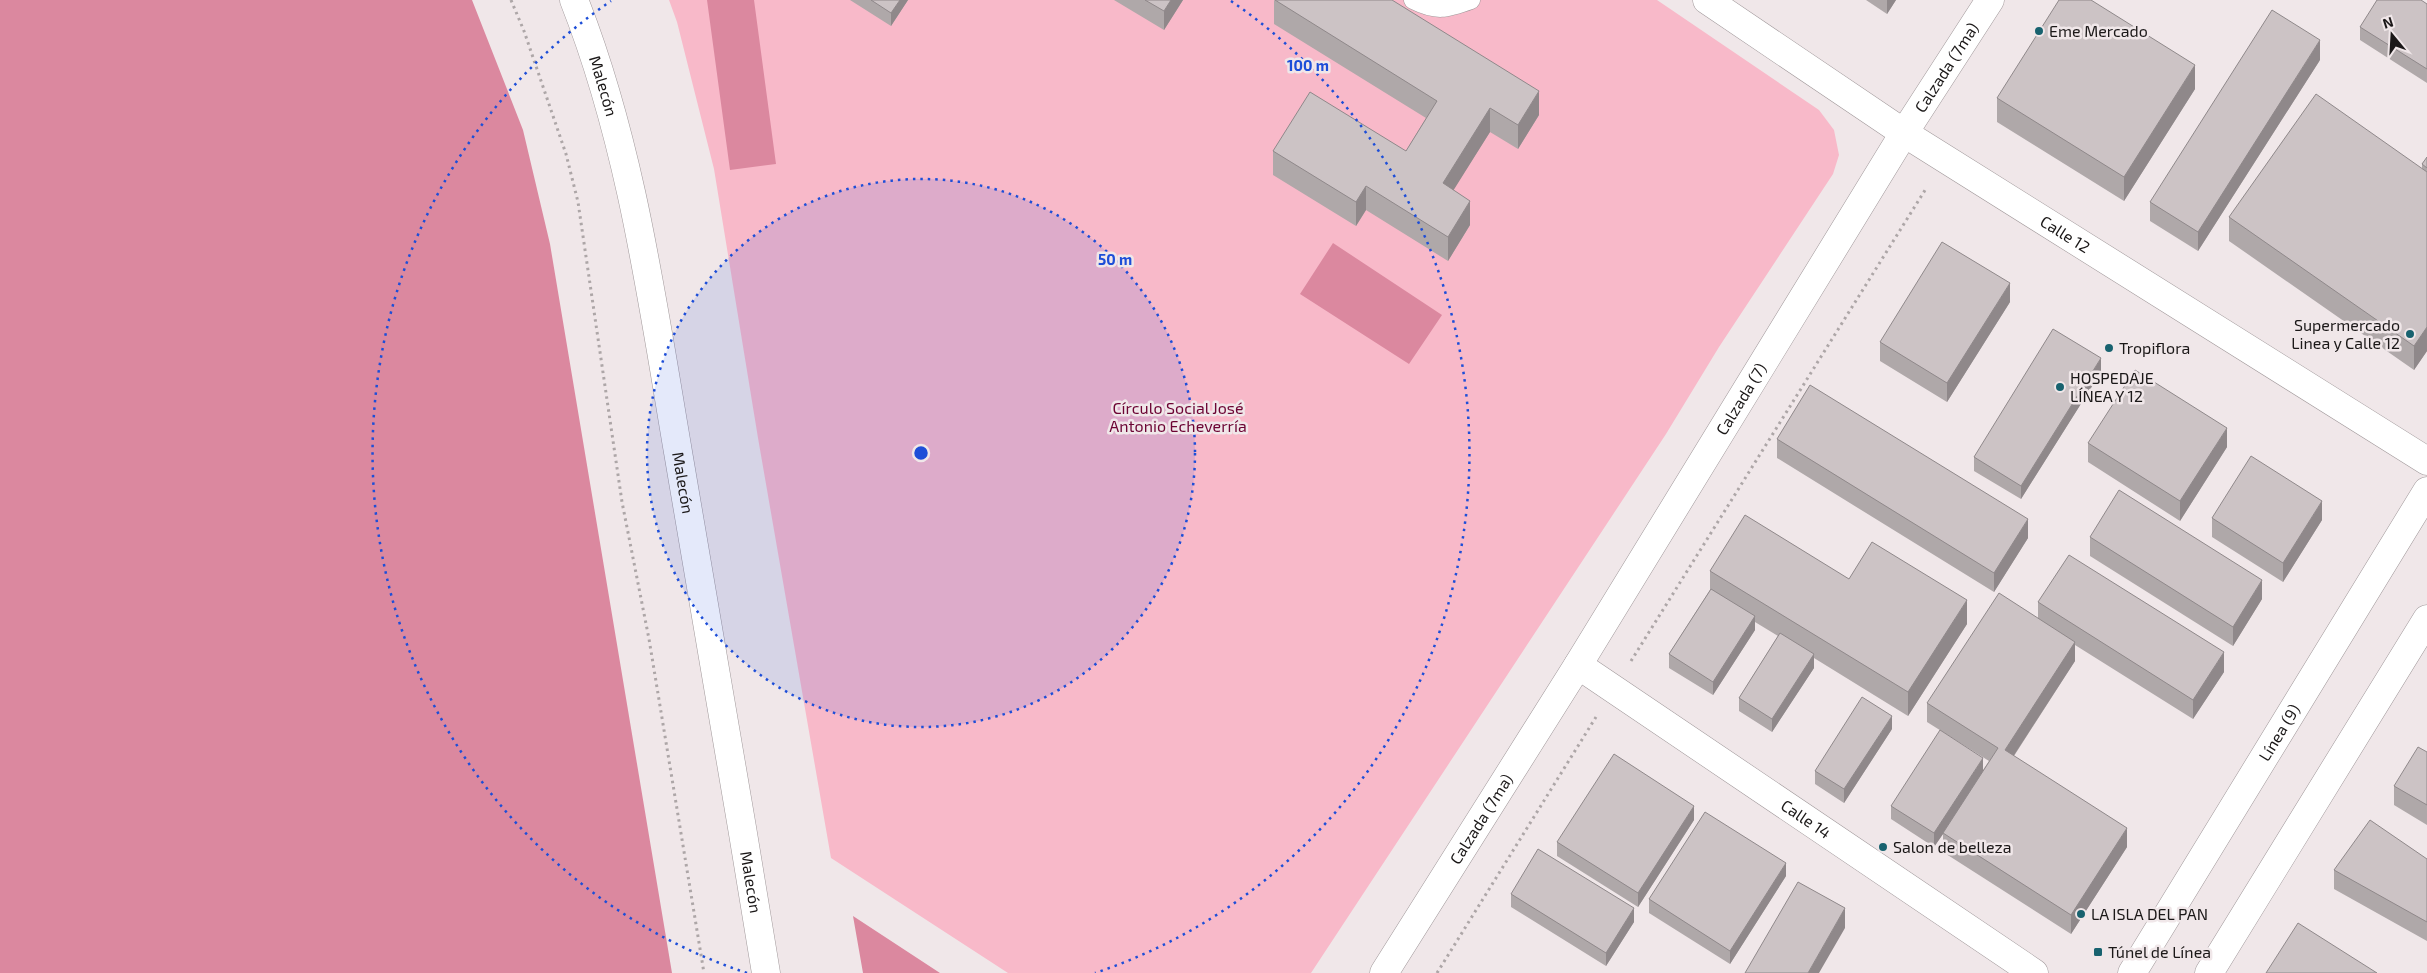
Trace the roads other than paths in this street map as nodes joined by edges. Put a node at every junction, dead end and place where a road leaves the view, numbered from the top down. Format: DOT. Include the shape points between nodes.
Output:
graph roads {
  1 [pos="574,0"];
  2 [pos="1413,0"];
  3 [pos="1471,0"];
  4 [pos="1707,0"];
  5 [pos="1990,0"];
  6 [pos="1904,133"];
  7 [pos="2427,461"];
  8 [pos="2427,491"];
  9 [pos="2427,619"];
  10 [pos="1578,665"];
  11 [pos="766,973"];
  12 [pos="1384,973"];
  13 [pos="2034,973"];
  14 [pos="2132,973"];
  15 [pos="2209,973"];
  1 -- 11 [label="main road, Malecón" via="605,91 628,176"];
  2 -- 3 [label="lane" via="1431,9"];
  4 -- 6 [label="main road, Calle 12"];
  5 -- 6 [label="main road, Calzada (7ma)"];
  6 -- 7 [label="main road, Calle 12"];
  6 -- 10 [label="main road, Calzada (7)"];
  8 -- 14 [label="main road, Línea (9)"];
  9 -- 15 [label="main road"];
  10 -- 12 [label="main road, Calzada (7ma)"];
  10 -- 13 [label="main road, Calle 14"];
}
